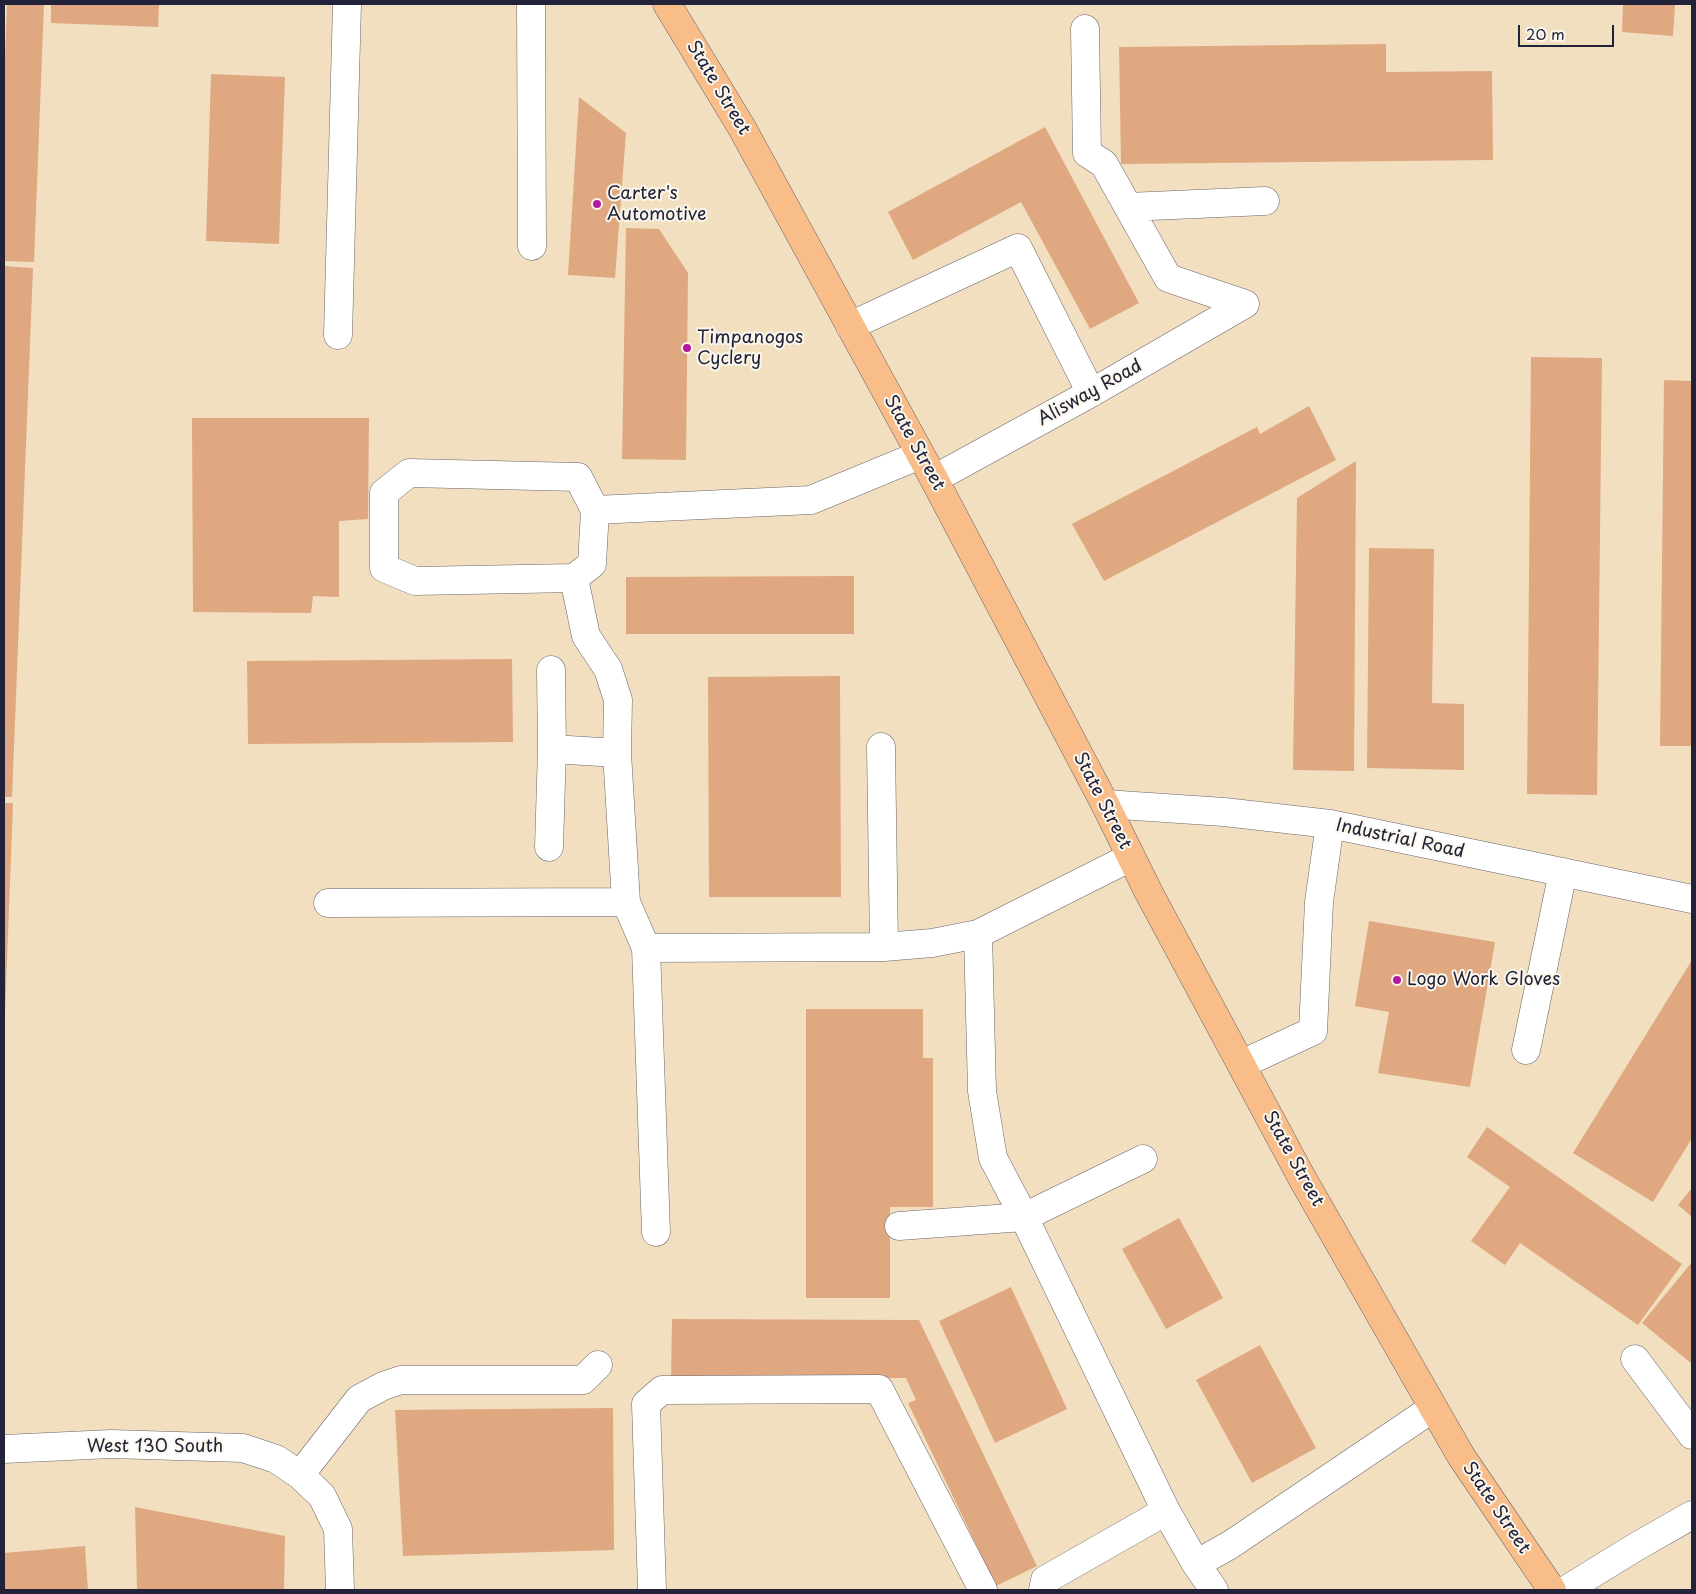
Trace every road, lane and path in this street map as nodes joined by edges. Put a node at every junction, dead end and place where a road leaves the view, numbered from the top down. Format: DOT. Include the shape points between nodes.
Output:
graph roads {
  1 [pos="347,4"];
  2 [pos="531,4"];
  3 [pos="667,4"];
  4 [pos="1085,29"];
  5 [pos="1265,201"];
  6 [pos="1128,207"];
  7 [pos="532,246"];
  8 [pos="850,326"];
  9 [pos="338,335"];
  10 [pos="1091,393"];
  11 [pos="920,455"];
  12 [pos="934,479"];
  13 [pos="595,510"];
  14 [pos="574,578"];
  15 [pos="551,670"];
  16 [pos="881,747"];
  17 [pos="552,749"];
  18 [pos="617,753"];
  19 [pos="1105,804"];
  20 [pos="1330,824"];
  21 [pos="549,847"];
  22 [pos="1131,857"];
  23 [pos="1563,872"];
  24 [pos="1692,899"];
  25 [pos="626,902"];
  26 [pos="328,903"];
  27 [pos="978,934"];
  28 [pos="884,947"];
  29 [pos="646,948"];
  30 [pos="1526,1050"];
  31 [pos="1242,1064"];
  32 [pos="1142,1159"];
  33 [pos="1024,1216"];
  34 [pos="899,1226"];
  35 [pos="656,1232"];
  36 [pos="1635,1359"];
  37 [pos="598,1365"];
  38 [pos="1434,1408"];
  39 [pos="1692,1435"];
  40 [pos="4,1449"];
  41 [pos="300,1475"];
  42 [pos="1166,1511"];
  43 [pos="1692,1515"];
  44 [pos="1196,1564"];
  45 [pos="340,1590"];
  46 [pos="652,1590"];
  47 [pos="983,1590"];
  48 [pos="1044,1590"];
  49 [pos="1214,1590"];
  50 [pos="1552,1590"];
  51 [pos="1566,1590"];
  1 -- 9 [label="street"];
  2 -- 7 [label="street"];
  3 -- 8 [label="main road, State Street" via="742,128"];
  4 -- 6 [label="street" via="1087,153 1104,164"];
  5 -- 6 [label="street"];
  6 -- 10 [label="street, Alisway Road" via="1168,278 1245,304"];
  8 -- 10 [label="street" via="1018,248"];
  8 -- 11 [label="main road, State Street"];
  10 -- 12 [label="street, Alisway Road"];
  11 -- 12 [label="main road, State Street"];
  11 -- 13 [label="street" via="811,500"];
  12 -- 19 [label="main road, State Street"];
  13 -- 14 [label="street" via="592,564"];
  13 -- 14 [label="street" via="578,477 409,473 384,493 384,568 416,581"];
  14 -- 18 [label="street" via="586,636 608,669 618,700"];
  15 -- 17 [label="street"];
  16 -- 28 [label="street"];
  17 -- 18 [label="street"];
  17 -- 21 [label="street"];
  18 -- 25 [label="street"];
  19 -- 20 [label="street, Industrial Road" via="1224,812"];
  19 -- 22 [label="main road, State Street"];
  20 -- 23 [label="street, Industrial Road"];
  20 -- 31 [label="street" via="1319,902 1313,1031"];
  22 -- 27 [label="street"];
  22 -- 31 [label="main road, State Street"];
  23 -- 24 [label="street, Industrial Road"];
  23 -- 30 [label="street"];
  25 -- 26 [label="street"];
  25 -- 29 [label="street"];
  27 -- 28 [label="street" via="932,944"];
  27 -- 33 [label="street" via="982,1091 993,1158"];
  28 -- 29 [label="street"];
  29 -- 35 [label="street"];
  31 -- 38 [label="main road, State Street" via="1302,1178"];
  32 -- 33 [label="street"];
  33 -- 34 [label="street"];
  33 -- 42 [label="street"];
  36 -- 39 [label="street"];
  37 -- 41 [label="street" via="583,1380 401,1380 383,1386 359,1399"];
  38 -- 44 [label="street" via="1230,1545"];
  38 -- 50 [label="main road, State Street" via="1461,1456"];
  40 -- 41 [label="street, West 130 South" via="111,1444 243,1448 276,1459"];
  41 -- 45 [label="street, West 130 South" via="322,1496 338,1529"];
  42 -- 44 [label="street"];
  42 -- 48 [label="street" via="1046,1580"];
  43 -- 51 [label="street"];
  44 -- 49 [label="street"];
  46 -- 47 [label="street" via="646,1404 662,1390 879,1389"];
}
